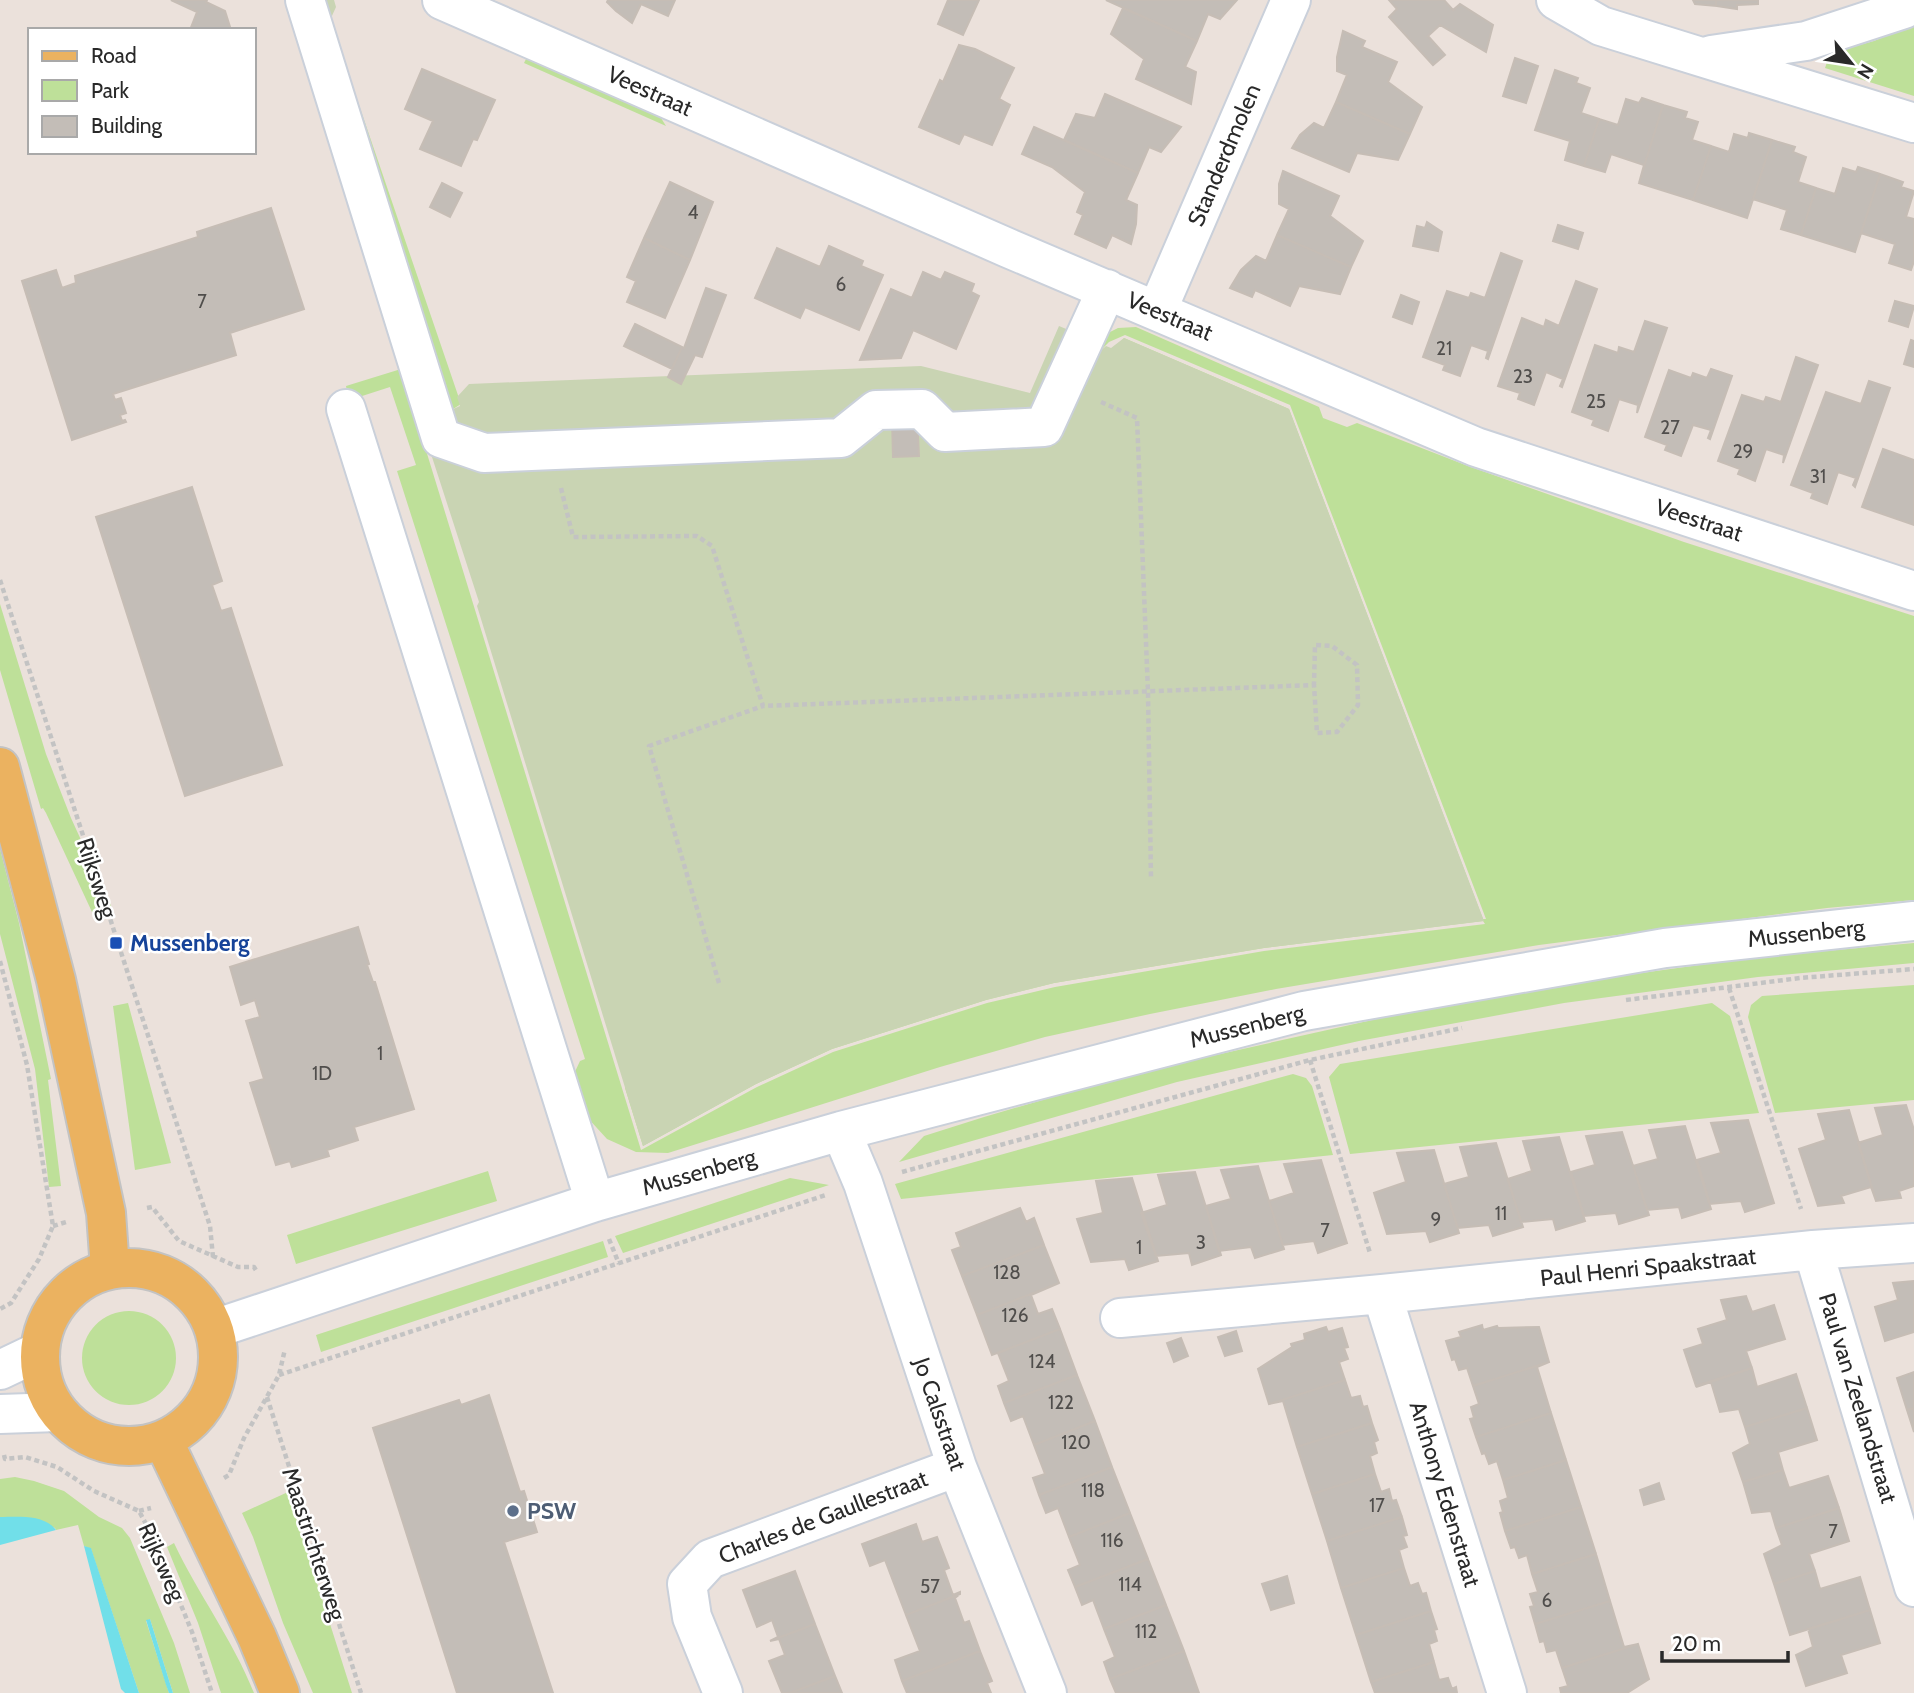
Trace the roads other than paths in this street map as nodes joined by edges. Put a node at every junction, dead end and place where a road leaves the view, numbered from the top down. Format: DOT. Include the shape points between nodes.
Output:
graph roads {
  1 [pos="305,0"];
  2 [pos="442,0"];
  3 [pos="1291,0"];
  4 [pos="1556,0"];
  5 [pos="1914,3"];
  6 [pos="1698,56"];
  7 [pos="1914,123"];
  8 [pos="1107,289"];
  9 [pos="1157,311"];
  10 [pos="346,409"];
  11 [pos="1914,590"];
  12 [pos="0,767"];
  13 [pos="1914,921"];
  14 [pos="841,1131"];
  15 [pos="595,1202"];
  16 [pos="1914,1242"];
  17 [pos="1814,1250"];
  18 [pos="110,1269"];
  19 [pos="1382,1294"];
  20 [pos="1120,1318"];
  21 [pos="214,1329"];
  22 [pos="40,1351"];
  23 [pos="0,1370"];
  24 [pos="58,1412"];
  25 [pos="1,1431"];
  26 [pos="163,1440"];
  27 [pos="957,1467"];
  28 [pos="1914,1587"];
  29 [pos="280,1693"];
  30 [pos="723,1693"];
  31 [pos="1048,1693"];
  32 [pos="1507,1693"];
  1 -- 8 [label="street" via="441,438 484,453 841,438 876,410 922,409 945,432 1044,427"];
  2 -- 8 [label="street, Veestraat"];
  3 -- 9 [label="street, Standerdmolen"];
  4 -- 6 [label="street" via="1601,26"];
  5 -- 6 [label="street" via="1806,41"];
  6 -- 7 [label="street"];
  8 -- 9 [label="street, Veestraat"];
  9 -- 11 [label="street, Veestraat" via="1476,447"];
  10 -- 15 [label="street"];
  12 -- 18 [label="main road" via="56,980 106,1213"];
  13 -- 14 [label="street, Mussenberg" via="1665,948 1304,1011"];
  14 -- 15 [label="street, Mussenberg"];
  14 -- 27 [label="street, Jo Calsstraat" via="863,1183"];
  15 -- 21 [label="street, Mussenberg"];
  16 -- 17 [label="street, Paul Henri Spaakstraat"];
  17 -- 19 [label="street, Paul Henri Spaakstraat"];
  17 -- 28 [label="street, Paul van Zeelandstraat"];
  18 -- 21 [label="main road" via="139,1268 172,1279 200,1303"];
  18 -- 22 [label="main road" via="83,1280 60,1301 45,1327"];
  19 -- 20 [label="street, Paul Henri Spaakstraat"];
  19 -- 32 [label="street, Anthony Edenstraat"];
  21 -- 26 [label="main road" via="216,1374 207,1400 190,1422"];
  22 -- 23 [label="street"];
  22 -- 24 [label="main road" via="43,1382"];
  24 -- 25 [label="street"];
  24 -- 26 [label="main road" via="75,1429 98,1441 130,1447"];
  26 -- 29 [label="main road"];
  27 -- 30 [label="street, Charles de Gaullestraat" via="710,1559 687,1584 692,1617"];
  27 -- 31 [label="street, Jo Calsstraat"];
}
